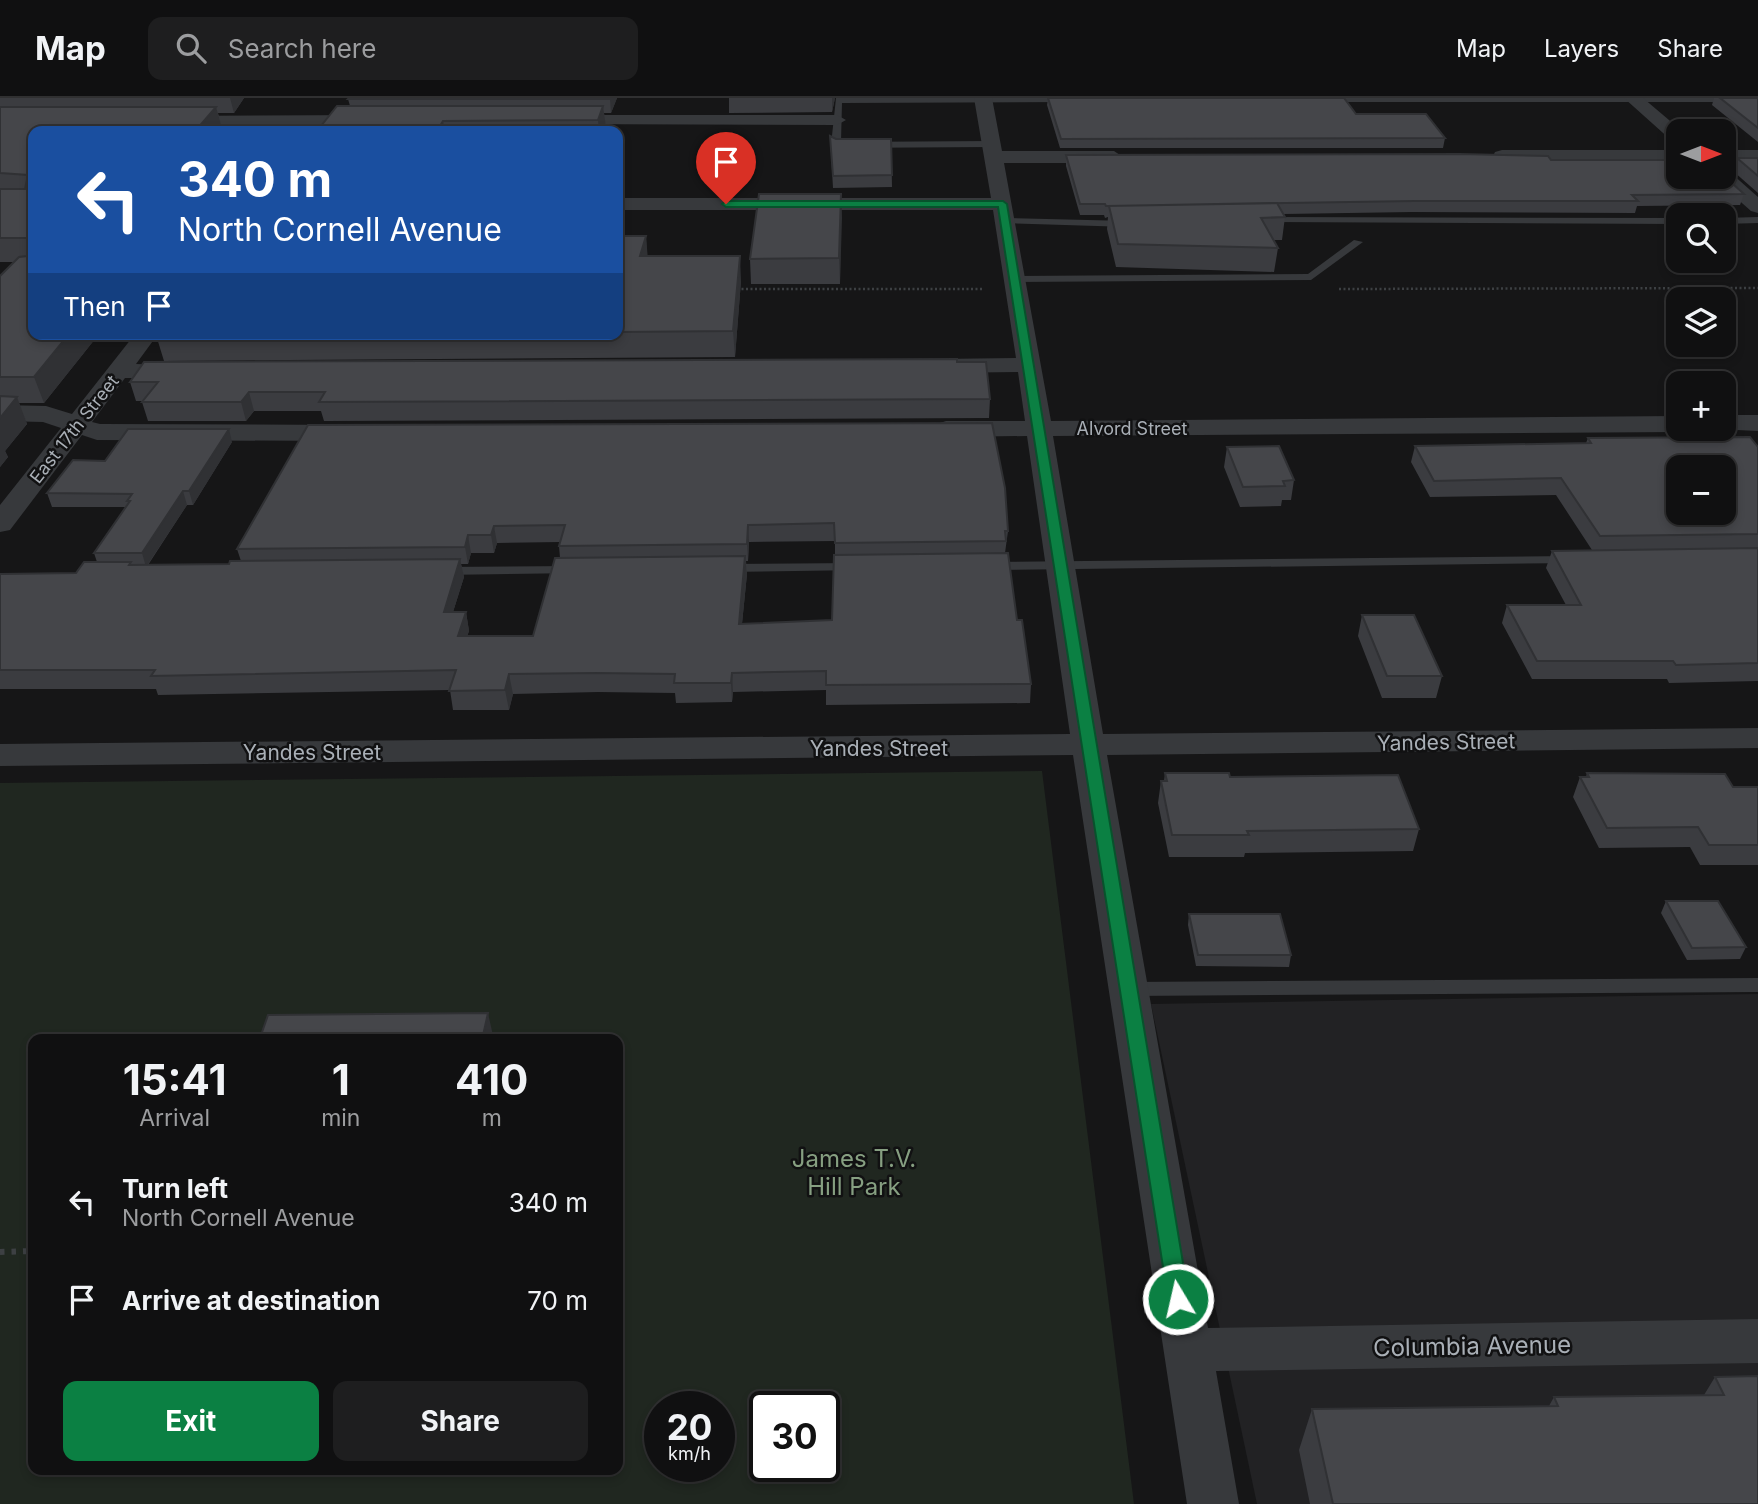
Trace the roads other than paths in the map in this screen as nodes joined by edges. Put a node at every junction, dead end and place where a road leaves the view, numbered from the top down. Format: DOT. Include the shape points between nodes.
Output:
graph roads {
  1 [pos="983,99"];
  2 [pos="1087,99"];
  3 [pos="1312,99"];
  4 [pos="1634,99"];
  5 [pos="1758,99"];
  6 [pos="316,119"];
  7 [pos="397,120"];
  8 [pos="535,120"];
  9 [pos="837,120"];
  10 [pos="154,121"];
  11 [pos="1666,127"];
  12 [pos="993,151"];
  13 [pos="1483,156"];
  14 [pos="1666,156"];
  15 [pos="1736,156"];
  16 [pos="1758,156"];
  17 [pos="1134,157"];
  18 [pos="1736,188"];
  19 [pos="623,204"];
  20 [pos="1758,207"];
  21 [pos="1004,212"];
  22 [pos="1251,220"];
  23 [pos="1758,220"];
  24 [pos="1666,221"];
  25 [pos="1736,221"];
  26 [pos="1143,224"];
  27 [pos="1358,242"];
  28 [pos="1006,284"];
  29 [pos="142,340"];
  30 [pos="1030,365"];
  31 [pos="912,366"];
  32 [pos="203,370"];
  33 [pos="119,371"];
  34 [pos="0,413"];
  35 [pos="1736,423"];
  36 [pos="1758,423"];
  37 [pos="1666,424"];
  38 [pos="76,427"];
  39 [pos="1039,429"];
  40 [pos="922,430"];
  41 [pos="373,433"];
  42 [pos="0,524"];
  43 [pos="1589,560"];
  44 [pos="965,566"];
  45 [pos="1061,566"];
  46 [pos="867,567"];
  47 [pos="713,568"];
  48 [pos="587,569"];
  49 [pos="420,571"];
  50 [pos="1758,738"];
  51 [pos="1088,746"];
  52 [pos="0,755"];
  53 [pos="1758,985"];
  54 [pos="1128,989"];
  55 [pos="1758,1341"];
  56 [pos="1187,1350"];
  57 [pos="1213,1504"];
  1 -- 2 [label="lane"];
  1 -- 9 [label="lane" via="838,100"];
  1 -- 12 [label="street"];
  3 -- 4 [label="lane"];
  4 -- 5 [label="lane"];
  4 -- 11 [label="street"];
  6 -- 7 [label="street"];
  6 -- 10 [label="street"];
  8 -- 9 [label="street"];
  9 -- 12 [label="lane" via="836,145"];
  12 -- 17 [label="street"];
  12 -- 21 [label="street"];
  13 -- 14 [label="street"];
  15 -- 16 [label="street"];
  18 -- 20 [label="street"];
  19 -- 21 [label="street"];
  21 -- 26 [label="lane"];
  21 -- 28 [label="street"];
  22 -- 24 [label="lane"];
  23 -- 25 [label="lane"];
  27 -- 28 [label="lane" via="1311,277"];
  28 -- 30 [label="street"];
  29 -- 33 [label="street, East 17th Street"];
  30 -- 31 [label="street"];
  30 -- 39 [label="street"];
  32 -- 33 [label="street"];
  33 -- 38 [label="street, East 17th Street"];
  34 -- 38 [label="street" via="46,414"];
  35 -- 36 [label="street"];
  37 -- 39 [label="street, Alvord Street"];
  38 -- 41 [label="street" via="97,432"];
  38 -- 42 [label="street, East 17th Street"];
  39 -- 40 [label="street, Alvord Street"];
  39 -- 45 [label="street"];
  43 -- 45 [label="lane"];
  44 -- 45 [label="lane"];
  45 -- 51 [label="street"];
  46 -- 47 [label="lane"];
  48 -- 49 [label="lane"];
  50 -- 51 [label="street, Yandes Street"];
  51 -- 52 [label="street, Yandes Street"];
  51 -- 54 [label="street"];
  53 -- 54 [label="lane"];
  54 -- 56 [label="street"];
  55 -- 56 [label="street, Columbia Avenue"];
  56 -- 57 [label="street"];
}
